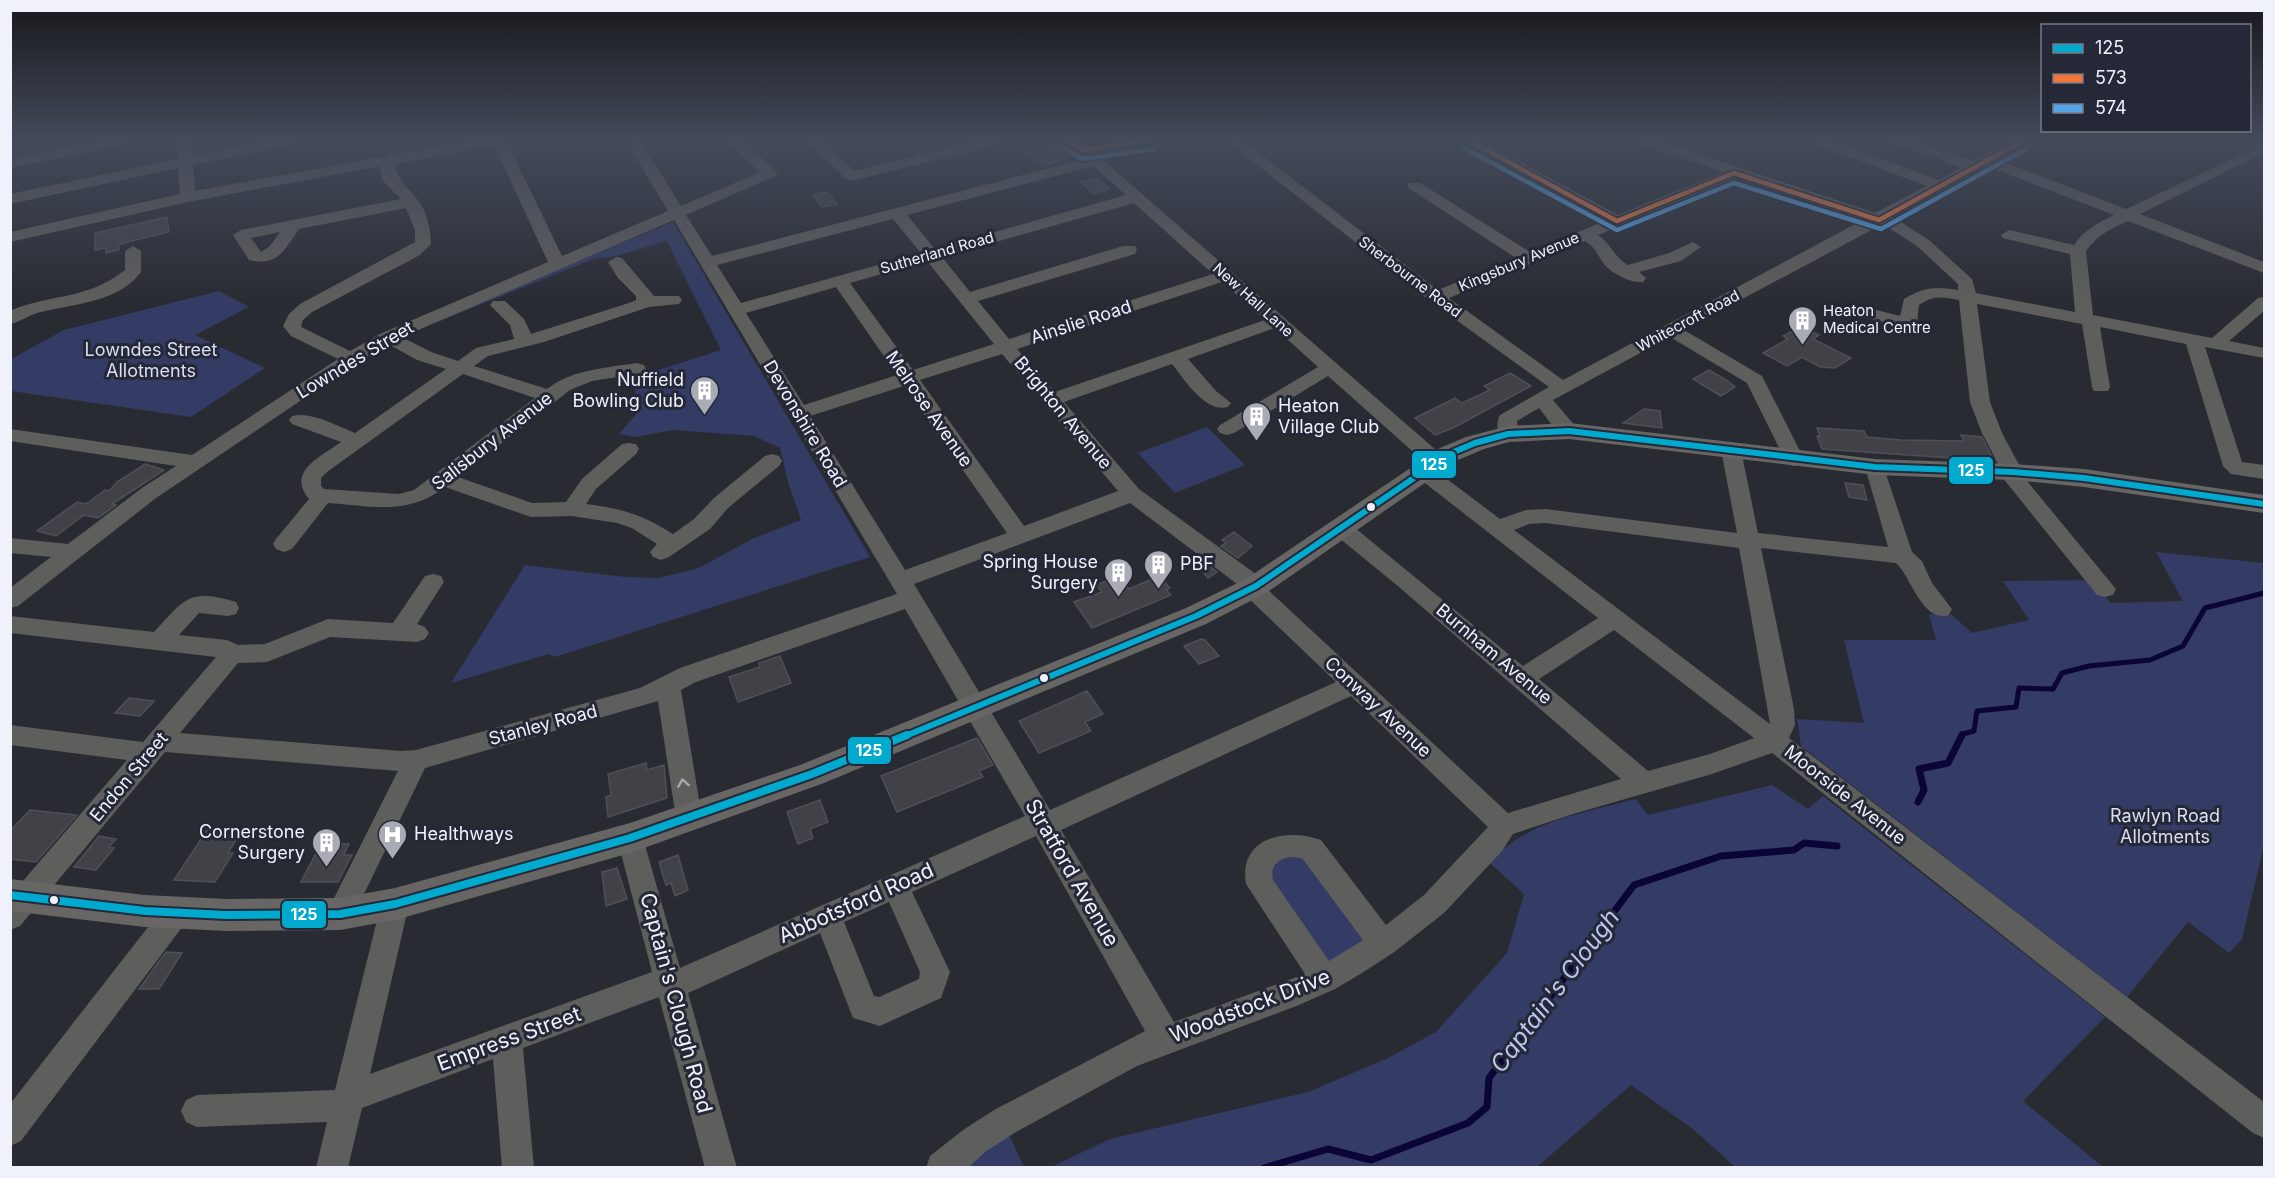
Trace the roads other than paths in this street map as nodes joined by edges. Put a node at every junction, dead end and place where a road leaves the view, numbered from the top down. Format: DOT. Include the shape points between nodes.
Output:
graph roads {
  1 [pos="29,195"];
  2 [pos="199,195"];
  3 [pos="405,195"];
  4 [pos="524,195"];
  5 [pos="667,195"];
  6 [pos="719,195"];
  7 [pos="950,195"];
  8 [pos="1135,195"];
  9 [pos="1304,195"];
  10 [pos="1429,195"];
  11 [pos="1569,195"];
  12 [pos="1680,195"];
  13 [pos="1804,195"];
  14 [pos="1921,195"];
  15 [pos="2069,195"];
  16 [pos="2168,195"];
  17 [pos="188,197"];
  18 [pos="1137,197"];
  19 [pos="10,199"];
  20 [pos="412,202"];
  21 [pos="678,213"];
  22 [pos="897,213"];
  23 [pos="2127,215"];
  24 [pos="1881,219"];
  25 [pos="1617,221"];
  26 [pos="292,225"];
  27 [pos="1586,234"];
  28 [pos="2009,235"];
  29 [pos="10,237"];
  30 [pos="1693,246"];
  31 [pos="1129,250"];
  32 [pos="2078,250"];
  33 [pos="133,251"];
  34 [pos="932,254"];
  35 [pos="1528,258"];
  36 [pos="614,260"];
  37 [pos="708,262"];
  38 [pos="557,264"];
  39 [pos="2265,268"];
  40 [pos="1226,275"];
  41 [pos="840,280"];
  42 [pos="1436,297"];
  43 [pos="1969,297"];
  44 [pos="968,298"];
  45 [pos="673,300"];
  46 [pos="645,302"];
  47 [pos="2265,302"];
  48 [pos="499,305"];
  49 [pos="736,310"];
  50 [pos="18,314"];
  51 [pos="1873,314"];
  52 [pos="2087,319"];
  53 [pos="1278,321"];
  54 [pos="1671,330"];
  55 [pos="387,337"];
  56 [pos="2194,340"];
  57 [pos="524,341"];
  58 [pos="2216,344"];
  59 [pos="1006,347"];
  60 [pos="2265,353"];
  61 [pos="1176,357"];
  62 [pos="351,358"];
  63 [pos="458,368"];
  64 [pos="1329,368"];
  65 [pos="627,374"];
  66 [pos="907,378"];
  67 [pos="2101,387"];
  68 [pos="1562,388"];
  69 [pos="549,396"];
  70 [pos="1542,399"];
  71 [pos="1052,400"];
  72 [pos="1210,400"];
  73 [pos="800,413"];
  74 [pos="280,428"];
  75 [pos="1227,429"];
  76 [pos="1569,431"];
  77 [pos="1508,434"];
  78 [pos="10,435"];
  79 [pos="357,441"];
  80 [pos="1731,450"];
  81 [pos="623,459"];
  82 [pos="1794,459"];
  83 [pos="196,462"];
  84 [pos="1430,467"];
  85 [pos="1875,467"];
  86 [pos="758,468"];
  87 [pos="2010,472"];
  88 [pos="2265,472"];
  89 [pos="444,479"];
  90 [pos="1132,494"];
  91 [pos="323,495"];
  92 [pos="2265,504"];
  93 [pos="572,509"];
  94 [pos="1341,528"];
  95 [pos="1498,528"];
  96 [pos="1020,536"];
  97 [pos="1749,541"];
  98 [pos="284,544"];
  99 [pos="10,545"];
  100 [pos="72,552"];
  101 [pos="1902,556"];
  102 [pos="433,582"];
  103 [pos="1254,587"];
  104 [pos="2105,589"];
  105 [pos="905,590"];
  106 [pos="10,600"];
  107 [pos="228,608"];
  108 [pos="1941,609"];
  109 [pos="1615,618"];
  110 [pos="10,624"];
  111 [pos="159,642"];
  112 [pos="230,656"];
  113 [pos="1522,678"];
  114 [pos="668,684"];
  115 [pos="1354,684"];
  116 [pos="977,708"];
  117 [pos="10,735"];
  118 [pos="1776,741"];
  119 [pos="155,747"];
  120 [pos="416,760"];
  121 [pos="1644,783"];
  122 [pos="689,818"];
  123 [pos="1043,823"];
  124 [pos="1504,826"];
  125 [pos="630,838"];
  126 [pos="895,886"];
  127 [pos="16,903"];
  128 [pos="395,904"];
  129 [pos="176,913"];
  130 [pos="340,914"];
  131 [pos="827,916"];
  132 [pos="1383,944"];
  133 [pos="1325,979"];
  134 [pos="670,983"];
  135 [pos="1166,1038"];
  136 [pos="507,1039"];
  137 [pos="348,1101"];
  138 [pos="197,1111"];
  139 [pos="2265,1122"];
  140 [pos="10,1130"];
  141 [pos="332,1167"];
  142 [pos="518,1167"];
  143 [pos="721,1167"];
  144 [pos="942,1167"];
  1 -- 19 [label="street"];
  2 -- 17 [label="street"];
  3 -- 20 [label="street"];
  4 -- 38 [label="street"];
  5 -- 21 [label="street, Devonshire Road"];
  6 -- 21 [label="street, Lowndes Street"];
  7 -- 22 [label="street"];
  8 -- 18 [label="street, New Hall Lane"];
  9 -- 42 [label="street, Sherbourne Road"];
  10 -- 35 [label="street"];
  11 -- 25 [label="street"];
  12 -- 25 [label="street, Kingsbury Avenue"];
  13 -- 24 [label="street"];
  14 -- 24 [label="street, Whitecroft Road"];
  15 -- 23 [label="street"];
  16 -- 23 [label="street"];
  17 -- 29 [label="street"];
  18 -- 34 [label="street, Sutherland Road"];
  18 -- 40 [label="street, New Hall Lane"];
  20 -- 26 [label="street"];
  20 -- 62 [label="street" via="424,236 419,248 306,308 293,322 297,332"];
  21 -- 37 [label="street, Devonshire Road"];
  21 -- 38 [label="street, Lowndes Street"];
  22 -- 34 [label="street, Brighton Avenue"];
  22 -- 37 [label="street"];
  23 -- 32 [label="street" via="2095,231"];
  23 -- 39 [label="street"];
  24 -- 43 [label="street" via="1914,237 1952,268 1966,283"];
  24 -- 54 [label="street, Whitecroft Road"];
  25 -- 27 [label="street, Kingsbury Avenue"];
  27 -- 30 [label="street" via="1604,247 1611,262 1631,275"];
  27 -- 35 [label="street, Kingsbury Avenue"];
  28 -- 32 [label="street"];
  31 -- 44 [label="street"];
  32 -- 52 [label="street"];
  33 -- 50 [label="street" via="133,272 94,295"];
  34 -- 41 [label="street, Sutherland Road"];
  34 -- 44 [label="street, Brighton Avenue"];
  35 -- 42 [label="street, Kingsbury Avenue"];
  36 -- 46 [label="street" via="645,295"];
  37 -- 49 [label="street, Devonshire Road"];
  38 -- 55 [label="street, Lowndes Street"];
  40 -- 53 [label="street, New Hall Lane"];
  40 -- 59 [label="street, Ainslie Road"];
  41 -- 49 [label="street, Sutherland Road"];
  41 -- 66 [label="street, Melrose Avenue"];
  42 -- 68 [label="street, Sherbourne Road"];
  43 -- 51 [label="street" via="1929,291 1910,303 1908,322"];
  43 -- 52 [label="street"];
  43 -- 87 [label="street" via="1980,402"];
  44 -- 59 [label="street, Brighton Avenue"];
  45 -- 46 [label="street"];
  46 -- 57 [label="street"];
  47 -- 58 [label="street"];
  48 -- 57 [label="street" via="518,323"];
  49 -- 73 [label="street, Devonshire Road"];
  52 -- 56 [label="street"];
  52 -- 67 [label="street"];
  53 -- 61 [label="street"];
  53 -- 64 [label="street, New Hall Lane"];
  54 -- 68 [label="street, Whitecroft Road"];
  54 -- 82 [label="street" via="1755,380"];
  55 -- 62 [label="street, Lowndes Street"];
  55 -- 63 [label="street" via="414,353"];
  56 -- 58 [label="street"];
  56 -- 88 [label="street" via="2233,466"];
  57 -- 63 [label="street" via="489,349"];
  58 -- 60 [label="street"];
  59 -- 66 [label="street, Ainslie Road"];
  59 -- 71 [label="street, Brighton Avenue"];
  61 -- 71 [label="street"];
  61 -- 72 [label="street"];
  62 -- 83 [label="street, Lowndes Street"];
  63 -- 69 [label="street"];
  63 -- 79 [label="street"];
  64 -- 75 [label="street"];
  64 -- 84 [label="street, New Hall Lane"];
  65 -- 69 [label="street, Salisbury Avenue" via="578,379"];
  66 -- 73 [label="street, Ainslie Road"];
  66 -- 96 [label="street, Melrose Avenue"];
  68 -- 70 [label="street, Whitecroft Road"];
  69 -- 89 [label="street, Salisbury Avenue"];
  70 -- 76 [label="street"];
  70 -- 77 [label="street, Whitecroft Road" via="1509,417"];
  71 -- 90 [label="street, Brighton Avenue"];
  73 -- 105 [label="street, Devonshire Road"];
  74 -- 79 [label="street" via="301,415"];
  76 -- 77 [label="main road"];
  76 -- 80 [label="main road"];
  77 -- 84 [label="main road" via="1469,445"];
  78 -- 83 [label="street"];
  79 -- 91 [label="street" via="311,477 313,491"];
  80 -- 82 [label="main road"];
  80 -- 97 [label="street"];
  81 -- 93 [label="street" via="589,484"];
  82 -- 85 [label="main road"];
  83 -- 100 [label="street, Lowndes Street"];
  84 -- 94 [label="main road"];
  84 -- 95 [label="street, Moorside Avenue"];
  85 -- 87 [label="main road"];
  85 -- 101 [label="street"];
  86 -- 93 [label="street" via="702,524 667,548 631,519"];
  87 -- 92 [label="main road" via="2123,482"];
  87 -- 104 [label="street"];
  89 -- 91 [label="street, Salisbury Avenue" via="429,491 407,500"];
  89 -- 93 [label="street" via="531,510"];
  90 -- 96 [label="street, Stanley Road"];
  90 -- 103 [label="street, Brighton Avenue"];
  91 -- 98 [label="street"];
  94 -- 103 [label="main road"];
  94 -- 113 [label="street, Burnham Avenue"];
  95 -- 97 [label="street" via="1545,516"];
  95 -- 109 [label="street, Moorside Avenue"];
  96 -- 105 [label="street, Stanley Road"];
  97 -- 101 [label="street"];
  97 -- 118 [label="street" via="1782,709 1783,725"];
  99 -- 100 [label="street"];
  100 -- 106 [label="street, Lowndes Street"];
  101 -- 108 [label="street" via="1914,567 1926,592"];
  102 -- 112 [label="street" via="413,600 408,632 328,628 267,653"];
  103 -- 115 [label="street, Conway Avenue"];
  103 -- 116 [label="main road" via="1130,645"];
  105 -- 114 [label="street, Stanley Road"];
  105 -- 116 [label="street, Devonshire Road"];
  107 -- 111 [label="street" via="194,604"];
  109 -- 113 [label="street"];
  109 -- 118 [label="street, Moorside Avenue"];
  110 -- 111 [label="street"];
  111 -- 112 [label="street" via="227,650"];
  112 -- 119 [label="street, Endon Street"];
  113 -- 121 [label="street, Burnham Avenue"];
  114 -- 120 [label="street, Stanley Road" via="636,699"];
  122 -- 114 [label="street, one-way"];
  115 -- 123 [label="street, Abbotsford Road"];
  115 -- 124 [label="street, Conway Avenue"];
  116 -- 122 [label="main road" via="813,774"];
  116 -- 123 [label="street, Stratford Avenue"];
  117 -- 119 [label="street, Stanley Road"];
  118 -- 121 [label="street"];
  118 -- 139 [label="street, Moorside Avenue"];
  119 -- 120 [label="street, Stanley Road"];
  119 -- 127 [label="street, Endon Street"];
  120 -- 130 [label="street"];
  121 -- 124 [label="street"];
  122 -- 125 [label="main road"];
  123 -- 126 [label="street, Abbotsford Road"];
  123 -- 135 [label="street, Stratford Avenue"];
  124 -- 132 [label="street, Woodstock Drive" via="1445,894"];
  125 -- 128 [label="main road"];
  125 -- 134 [label="street, Captain's Clough Road"];
  126 -- 131 [label="street, Abbotsford Road"];
  126 -- 131 [label="street" via="935,972 931,988 880,1012 864,1008"];
  127 -- 129 [label="main road"];
  128 -- 130 [label="main road"];
  128 -- 137 [label="street"];
  129 -- 130 [label="main road"];
  129 -- 140 [label="street"];
  131 -- 134 [label="street, Abbotsford Road"];
  132 -- 133 [label="street, Woodstock Drive"];
  132 -- 133 [label="street" via="1311,848 1289,844 1266,854 1257,868 1260,884"];
  133 -- 135 [label="street, Woodstock Drive" via="1192,1032"];
  134 -- 136 [label="street, Empress Street"];
  134 -- 143 [label="street, Captain's Clough Road"];
  135 -- 144 [label="street, Woodstock Drive" via="1126,1055 1005,1121"];
  136 -- 137 [label="street, Empress Street"];
  136 -- 142 [label="street"];
  137 -- 138 [label="street, Empress Street"];
  137 -- 141 [label="street"];
}
